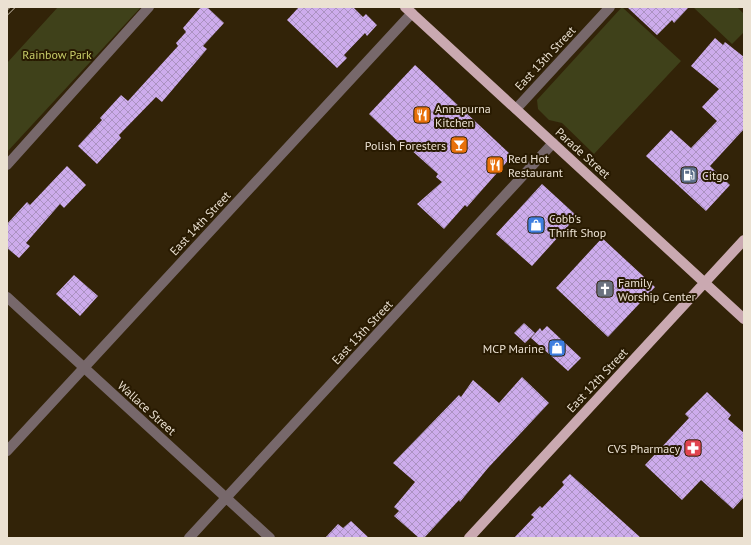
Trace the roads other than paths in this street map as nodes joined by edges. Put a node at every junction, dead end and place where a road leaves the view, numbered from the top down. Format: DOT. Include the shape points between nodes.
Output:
graph roads {
  1 [pos="149,7"];
  2 [pos="610,7"];
  3 [pos="409,10"];
  4 [pos="516,109"];
  5 [pos="553,143"];
  6 [pos="7,165"];
  7 [pos="744,240"];
  8 [pos="705,283"];
  9 [pos="7,297"];
  10 [pos="744,319"];
  11 [pos="83,368"];
  12 [pos="7,451"];
  13 [pos="226,498"];
  14 [pos="189,538"];
  15 [pos="270,538"];
  16 [pos="469,538"];
  1 -- 6 [label="street"];
  2 -- 4 [label="street, East 13th Street"];
  3 -- 4 [label="main road, Parade Street"];
  3 -- 11 [label="street, East 14th Street"];
  4 -- 5 [label="main road, Parade Street"];
  5 -- 8 [label="main road, Parade Street"];
  5 -- 13 [label="street, East 13th Street"];
  7 -- 8 [label="main road, East 12th Street"];
  8 -- 10 [label="main road, Parade Street"];
  8 -- 16 [label="main road, East 12th Street"];
  9 -- 11 [label="street, Wallace Street"];
  11 -- 12 [label="street, East 14th Street"];
  11 -- 13 [label="street, Wallace Street"];
  13 -- 14 [label="street, East 13th Street"];
  13 -- 15 [label="street, Wallace Street"];
}
